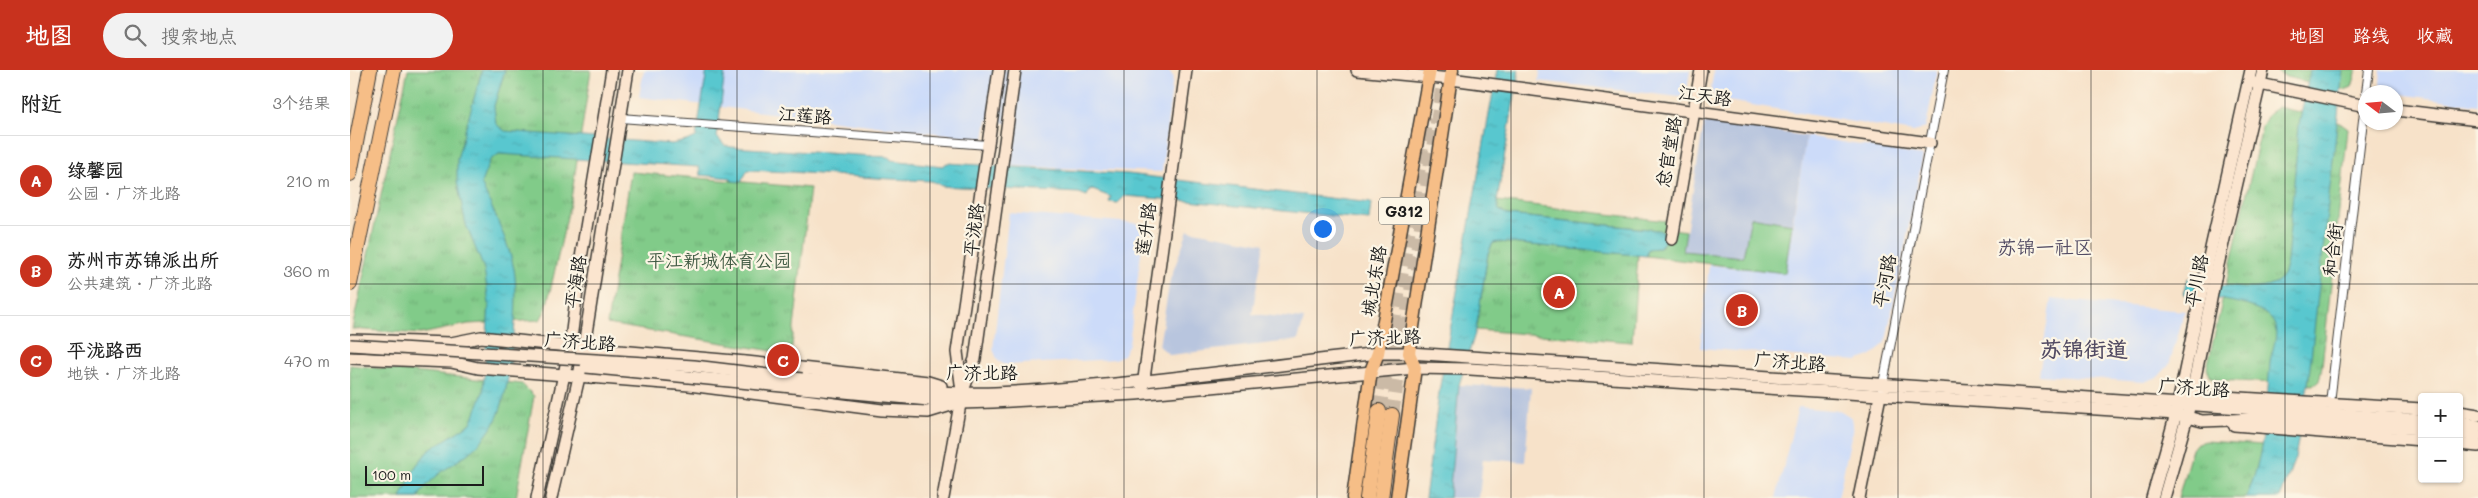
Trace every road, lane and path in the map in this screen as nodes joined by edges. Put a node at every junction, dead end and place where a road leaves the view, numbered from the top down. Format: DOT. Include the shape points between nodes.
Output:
graph roads {
  1 [pos="370,70"];
  2 [pos="394,70"];
  3 [pos="612,70"];
  4 [pos="628,70"];
  5 [pos="999,70"];
  6 [pos="1015,70"];
  7 [pos="1186,70"];
  8 [pos="1357,70"];
  9 [pos="1700,70"];
  10 [pos="1944,70"];
  11 [pos="2263,70"];
  12 [pos="2369,70"];
  13 [pos="1430,73"];
  14 [pos="1451,75"];
  15 [pos="2253,78"];
  16 [pos="2367,85"];
  17 [pos="2358,104"];
  18 [pos="2403,111"];
  19 [pos="1693,112"];
  20 [pos="620,118"];
  21 [pos="2478,120"];
  22 [pos="2362,130"];
  23 [pos="1930,143"];
  24 [pos="988,145"];
  25 [pos="350,174"];
  26 [pos="1672,239"];
  27 [pos="350,284"];
  28 [pos="2204,303"];
  29 [pos="351,342"];
  30 [pos="570,347"];
  31 [pos="584,348"];
  32 [pos="350,352"];
  33 [pos="1378,353"];
  34 [pos="1409,353"];
  35 [pos="350,358"];
  36 [pos="1415,368"];
  37 [pos="1372,371"];
  38 [pos="564,375"];
  39 [pos="579,377"];
  40 [pos="1142,381"];
  41 [pos="802,383"];
  42 [pos="1881,390"];
  43 [pos="1144,393"];
  44 [pos="961,398"];
  45 [pos="2330,404"];
  46 [pos="2184,407"];
  47 [pos="2418,409"];
  48 [pos="2463,413"];
  49 [pos="2256,414"];
  50 [pos="2478,415"];
  51 [pos="2306,418"];
  52 [pos="2418,420"];
  53 [pos="2356,421"];
  54 [pos="2463,424"];
  55 [pos="2478,426"];
  56 [pos="2418,429"];
  57 [pos="2463,434"];
  58 [pos="2478,436"];
  59 [pos="2418,439"];
  60 [pos="2463,444"];
  61 [pos="2478,446"];
  62 [pos="537,498"];
  63 [pos="551,498"];
  64 [pos="943,498"];
  65 [pos="1353,498"];
  66 [pos="1367,498"];
  67 [pos="1381,498"];
  68 [pos="1398,498"];
  69 [pos="1859,498"];
  70 [pos="2152,498"];
  71 [pos="2164,498"];
  1 -- 25 [label="highway"];
  2 -- 27 [label="highway"];
  3 -- 30 [label="main road, 平海路"];
  4 -- 20 [label="main road, 平海路"];
  5 -- 24 [label="main road, 平泷路"];
  6 -- 44 [label="main road, 平泷路" via="975,359"];
  7 -- 40 [label="main road, 莲升路"];
  8 -- 13 [label="main road, 江天路"];
  9 -- 19 [label="main road, 总官堂路"];
  10 -- 23 [label="street, 平河路"];
  11 -- 15 [label="main road, 平川路"];
  12 -- 16 [label="street"];
  13 -- 14 [label="main road, 江天路"];
  13 -- 33 [label="main road, 城北东路 / G312"];
  14 -- 19 [label="main road, 江天路" via="1480,84"];
  14 -- 34 [label="main road, G312"];
  15 -- 17 [label="main road" via="2287,90"];
  15 -- 28 [label="main road, 平川路, bridge"];
  18 -- 21 [label="main road"];
  19 -- 23 [label="main road, 江天路"];
  19 -- 26 [label="main road, 总官堂路"];
  20 -- 24 [label="street, 江莲路"];
  20 -- 31 [label="main road, 平海路"];
  22 -- 45 [label="street, 和合街"];
  23 -- 42 [label="street, 平河路"];
  24 -- 44 [label="main road, 平泷路" via="957,352"];
  28 -- 46 [label="main road, 平川路"];
  28 -- 46 [label="main road, 平川路"];
  29 -- 30 [label="main road" via="451,343 482,337"];
  29 -- 41 [label="main road, 广济北路, bridge" via="694,366"];
  30 -- 31 [label="main road"];
  30 -- 38 [label="main road, 平海路"];
  31 -- 39 [label="main road, 平海路"];
  31 -- 44 [label="main road" via="928,382"];
  32 -- 41 [label="main road, 广济北路, bridge"];
  33 -- 34 [label="main road, 广济北路"];
  33 -- 37 [label="main road, 城北东路 / G312"];
  33 -- 40 [label="main road, 广济北路"];
  34 -- 36 [label="main road"];
  34 -- 42 [label="main road, 广济北路"];
  35 -- 38 [label="main road" via="452,362 478,368"];
  36 -- 37 [label="main road, 广济北路"];
  36 -- 42 [label="main road, 广济北路"];
  36 -- 68 [label="main road"];
  37 -- 43 [label="main road, 广济北路"];
  37 -- 65 [label="main road, 城北东路 / G312"];
  38 -- 39 [label="main road"];
  38 -- 62 [label="main road, 平海路"];
  39 -- 44 [label="main road" via="689,385 882,410 928,412"];
  39 -- 63 [label="main road, 平海路"];
  40 -- 43 [label="main road, 莲升路"];
  40 -- 44 [label="main road, 广济北路" via="994,392"];
  41 -- 44 [label="main road, 广济北路"];
  42 -- 46 [label="main road, 广济北路"];
  42 -- 69 [label="main road, 平河路"];
  43 -- 44 [label="main road, 广济北路"];
  44 -- 64 [label="main road, 平泷路"];
  45 -- 47 [label="main road"];
  45 -- 51 [label="main road"];
  46 -- 49 [label="main road, 广济北路"];
  46 -- 49 [label="main road, 广济北路" via="2202,421"];
  46 -- 70 [label="main road, 平川路"];
  46 -- 71 [label="main road, 平川路"];
  48 -- 50 [label="main road"];
  49 -- 51 [label="main road, 广济北路"];
  49 -- 51 [label="main road"];
  51 -- 53 [label="main road, 广济北路"];
  51 -- 59 [label="main road"];
  52 -- 53 [label="main road, 广济北路"];
  53 -- 56 [label="main road, 广济北路"];
  54 -- 55 [label="main road"];
  57 -- 58 [label="main road"];
  60 -- 61 [label="main road"];
  66 -- 67 [label="highway" via="1386,413"];
}
